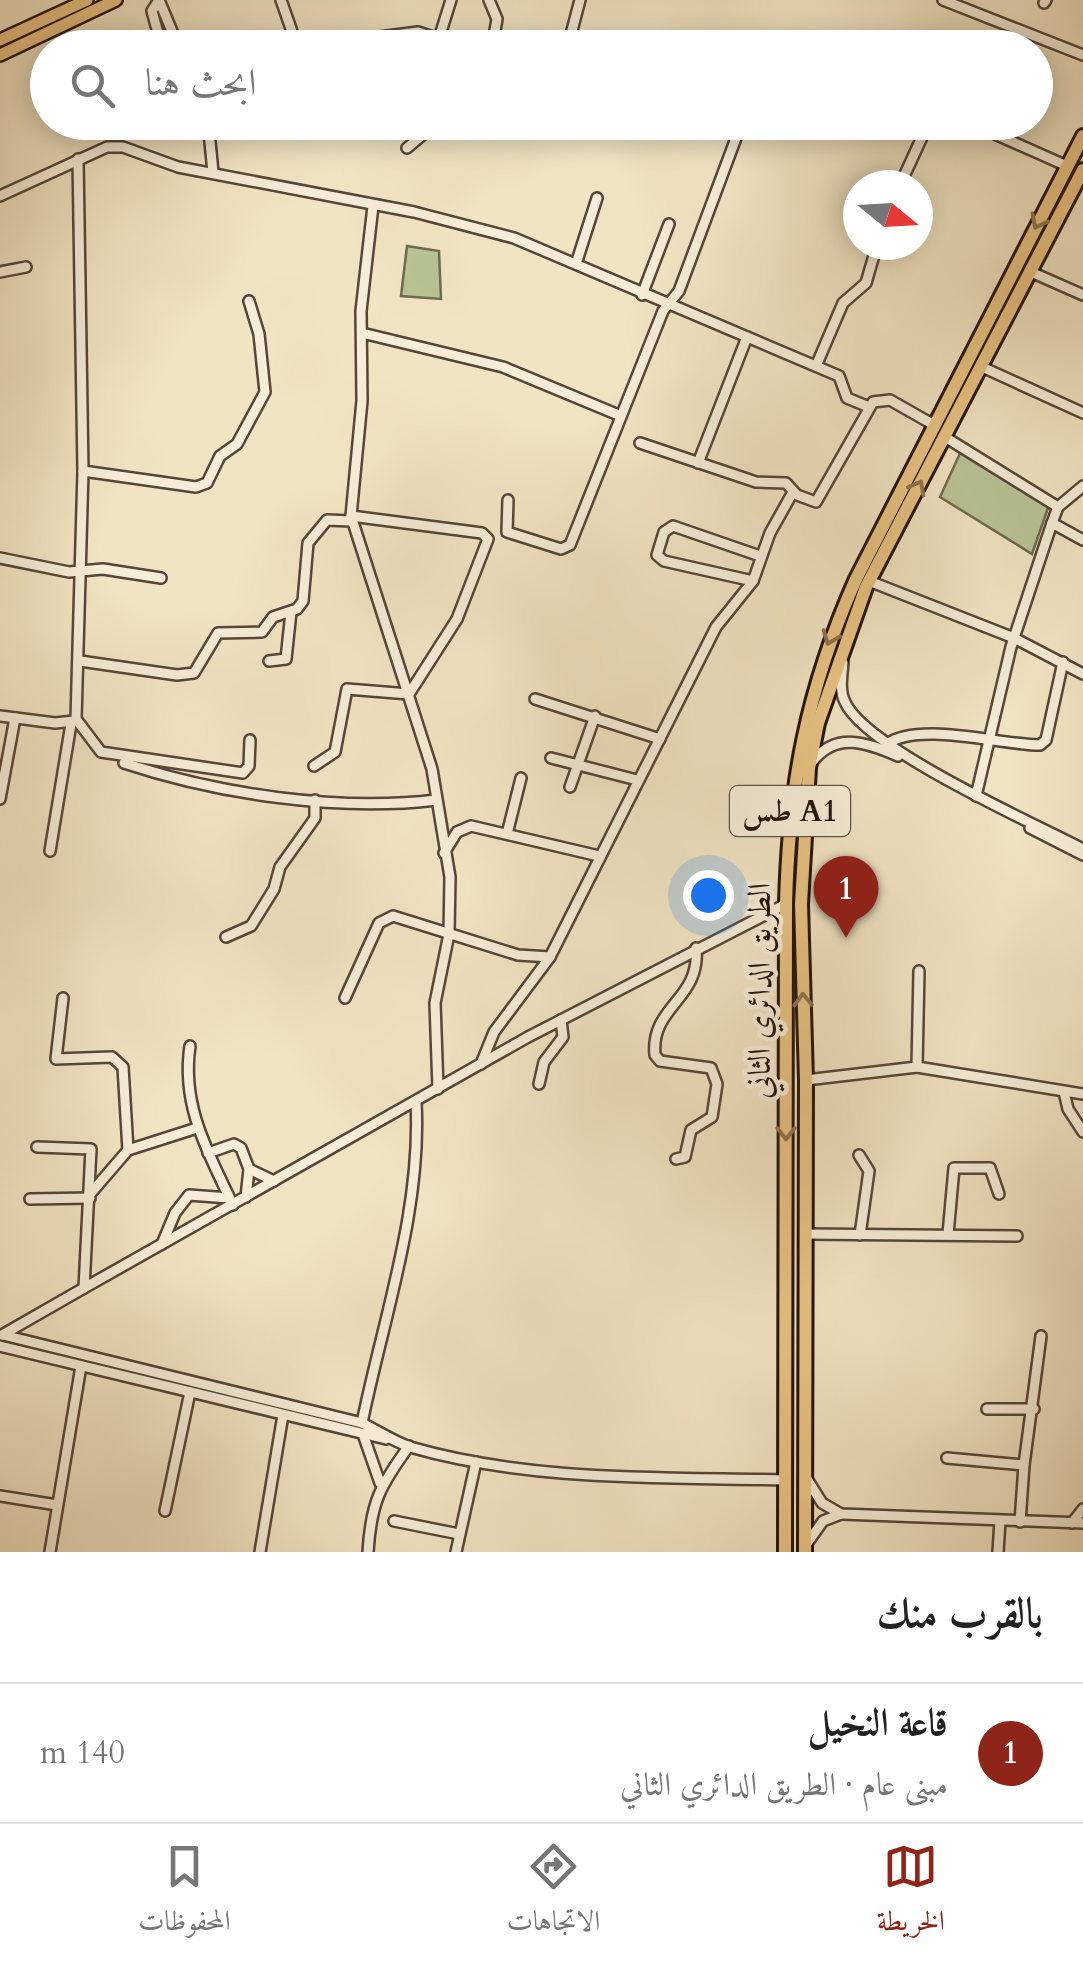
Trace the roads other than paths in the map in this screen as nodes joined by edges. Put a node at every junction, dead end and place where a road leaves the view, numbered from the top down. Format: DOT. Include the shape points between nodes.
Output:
graph roads {
  1 [pos="87,0"];
  2 [pos="116,0"];
  3 [pos="159,0"];
  4 [pos="281,0"];
  5 [pos="451,0"];
  6 [pos="489,0"];
  7 [pos="580,0"];
  8 [pos="944,0"];
  9 [pos="53,30"];
  10 [pos="157,30"];
  11 [pos="172,30"];
  12 [pos="291,30"];
  13 [pos="442,30"];
  14 [pos="496,30"];
  15 [pos="572,30"];
  16 [pos="1021,30"];
  17 [pos="0,40"];
  18 [pos="30,41"];
  19 [pos="1053,42"];
  20 [pos="1083,54"];
  21 [pos="0,55"];
  22 [pos="1083,136"];
  23 [pos="209,140"];
  24 [pos="416,140"];
  25 [pos="735,140"];
  26 [pos="921,140"];
  27 [pos="1008,140"];
  28 [pos="407,148"];
  29 [pos="78,160"];
  30 [pos="1067,166"];
  31 [pos="907,170"];
  32 [pos="212,172"];
  33 [pos="1082,174"];
  34 [pos="0,196"];
  35 [pos="597,198"];
  36 [pos="374,206"];
  37 [pos="669,224"];
  38 [pos="873,260"];
  39 [pos="576,264"];
  40 [pos="26,267"];
  41 [pos="0,272"];
  42 [pos="1031,272"];
  43 [pos="642,295"];
  44 [pos="1083,295"];
  45 [pos="249,300"];
  46 [pos="667,306"];
  47 [pos="362,333"];
  48 [pos="747,337"];
  49 [pos="816,366"];
  50 [pos="982,366"];
  51 [pos="868,408"];
  52 [pos="1083,413"];
  53 [pos="621,416"];
  54 [pos="934,426"];
  55 [pos="946,437"];
  56 [pos="640,442"];
  57 [pos="698,463"];
  58 [pos="83,471"];
  59 [pos="1083,486"];
  60 [pos="794,492"];
  61 [pos="508,500"];
  62 [pos="1058,507"];
  63 [pos="351,518"];
  64 [pos="1052,523"];
  65 [pos="1083,540"];
  66 [pos="760,556"];
  67 [pos="0,558"];
  68 [pos="81,570"];
  69 [pos="161,578"];
  70 [pos="870,580"];
  71 [pos="754,582"];
  72 [pos="291,612"];
  73 [pos="1014,638"];
  74 [pos="847,642"];
  75 [pos="80,661"];
  76 [pos="269,661"];
  77 [pos="1063,662"];
  78 [pos="1083,674"];
  79 [pos="409,694"];
  80 [pos="535,699"];
  81 [pos="0,716"];
  82 [pos="595,716"];
  83 [pos="15,718"];
  84 [pos="74,721"];
  85 [pos="988,738"];
  86 [pos="660,739"];
  87 [pos="250,740"];
  88 [pos="887,744"];
  89 [pos="113,756"];
  90 [pos="551,758"];
  91 [pos="577,764"];
  92 [pos="314,766"];
  93 [pos="809,768"];
  94 [pos="522,778"];
  95 [pos="637,780"];
  96 [pos="570,787"];
  97 [pos="976,796"];
  98 [pos="0,799"];
  99 [pos="315,800"];
  100 [pos="436,800"];
  101 [pos="507,834"];
  102 [pos="50,851"];
  103 [pos="1083,852"];
  104 [pos="444,853"];
  105 [pos="599,856"];
  106 [pos="786,904"];
  107 [pos="449,934"];
  108 [pos="226,937"];
  109 [pos="696,948"];
  110 [pos="550,957"];
  111 [pos="919,971"];
  112 [pos="63,998"];
  113 [pos="345,998"];
  114 [pos="561,1020"];
  115 [pos="190,1046"];
  116 [pos="481,1064"];
  117 [pos="917,1067"];
  118 [pos="806,1080"];
  119 [pos="539,1084"];
  120 [pos="438,1089"];
  121 [pos="1064,1092"];
  122 [pos="1083,1094"];
  123 [pos="416,1102"];
  124 [pos="197,1128"];
  125 [pos="1083,1132"];
  126 [pos="37,1147"];
  127 [pos="128,1150"];
  128 [pos="208,1153"];
  129 [pos="859,1155"];
  130 [pos="676,1159"];
  131 [pos="250,1169"];
  132 [pos="274,1181"];
  133 [pos="999,1194"];
  134 [pos="91,1196"];
  135 [pos="246,1197"];
  136 [pos="30,1199"];
  137 [pos="231,1201"];
  138 [pos="806,1234"];
  139 [pos="948,1234"];
  140 [pos="860,1235"];
  141 [pos="1017,1236"];
  142 [pos="786,1242"];
  143 [pos="162,1245"];
  144 [pos="84,1288"];
  145 [pos="1,1336"];
  146 [pos="1041,1336"];
  147 [pos="0,1346"];
  148 [pos="81,1366"];
  149 [pos="785,1368"];
  150 [pos="190,1392"];
  151 [pos="987,1409"];
  152 [pos="1034,1409"];
  153 [pos="283,1415"];
  154 [pos="362,1424"];
  155 [pos="364,1436"];
  156 [pos="391,1440"];
  157 [pos="409,1446"];
  158 [pos="947,1458"];
  159 [pos="476,1462"];
  160 [pos="1024,1465"];
  161 [pos="806,1477"];
  162 [pos="786,1480"];
  163 [pos="380,1483"];
  164 [pos="0,1496"];
  165 [pos="57,1505"];
  166 [pos="1083,1509"];
  167 [pos="164,1512"];
  168 [pos="842,1514"];
  169 [pos="394,1520"];
  170 [pos="1000,1521"];
  171 [pos="1020,1522"];
  172 [pos="1078,1523"];
  173 [pos="459,1534"];
  174 [pos="805,1550"];
  175 [pos="50,1552"];
  176 [pos="260,1552"];
  177 [pos="368,1552"];
  178 [pos="456,1552"];
  179 [pos="785,1552"];
  180 [pos="998,1552"];
  1 -- 17 [label="main road"];
  2 -- 9 [label="main road"];
  3 -- 10 [label="street" via="152,11"];
  3 -- 11 [label="street"];
  4 -- 12 [label="street"];
  5 -- 13 [label="street"];
  6 -- 14 [label="street"];
  7 -- 15 [label="street"];
  8 -- 16 [label="street"];
  18 -- 21 [label="main road"];
  19 -- 20 [label="street"];
  22 -- 30 [label="highway, الطريق الدائري الثاني / طس A1"];
  23 -- 32 [label="street"];
  24 -- 28 [label="street"];
  25 -- 46 [label="street" via="679,291"];
  26 -- 31 [label="street"];
  27 -- 30 [label="street"];
  29 -- 32 [label="street" via="122,147"];
  29 -- 34 [label="street"];
  29 -- 58 [label="street"];
  30 -- 54 [label="highway, الطريق الدائري الثاني / طس A1, one-way"];
  32 -- 36 [label="street"];
  33 -- 42 [label="highway, الطريق الدائري الثاني / طس A1"];
  35 -- 39 [label="street"];
  36 -- 39 [label="street" via="495,231"];
  36 -- 47 [label="street"];
  37 -- 43 [label="street"];
  38 -- 49 [label="street" via="866,282 843,303"];
  39 -- 43 [label="street"];
  40 -- 41 [label="street"];
  42 -- 44 [label="street"];
  42 -- 50 [label="highway, الطريق الدائري الثاني / طس A1"];
  43 -- 46 [label="street"];
  45 -- 58 [label="street" via="260,334 265,392 206,483"];
  46 -- 48 [label="street"];
  46 -- 53 [label="street"];
  47 -- 53 [label="street" via="503,367"];
  47 -- 63 [label="street"];
  48 -- 49 [label="street"];
  48 -- 57 [label="street"];
  49 -- 51 [label="street" via="841,378 850,401"];
  50 -- 52 [label="street"];
  50 -- 55 [label="highway, الطريق الدائري الثاني / طس A1"];
  51 -- 54 [label="street" via="890,400"];
  51 -- 60 [label="street" via="822,498 816,502"];
  53 -- 61 [label="street" via="566,548 507,532"];
  54 -- 106 [label="highway, الطريق الدائري الثاني / طس A1, one-way" via="856,579 816,681 794,778"];
  55 -- 62 [label="street"];
  70 -- 55 [label="highway, الطريق الدائري الثاني / طس A1, one-way"];
  56 -- 57 [label="street"];
  57 -- 60 [label="street" via="756,482 786,484"];
  58 -- 68 [label="street"];
  59 -- 62 [label="street"];
  60 -- 66 [label="street"];
  62 -- 64 [label="street"];
  63 -- 72 [label="street" via="327,520 312,532 302,601"];
  63 -- 79 [label="street"];
  63 -- 79 [label="street" via="482,533 488,539 457,619"];
  64 -- 65 [label="street"];
  64 -- 73 [label="street"];
  66 -- 71 [label="street"];
  66 -- 71 [label="street" via="673,526 664,532 658,555 664,562"];
  67 -- 68 [label="street"];
  68 -- 69 [label="street"];
  68 -- 75 [label="street"];
  70 -- 73 [label="street"];
  70 -- 74 [label="highway, الطريق الدائري الثاني / طس A1"];
  71 -- 86 [label="street" via="724,612"];
  72 -- 75 [label="street" via="272,617 262,632 218,633 189,675"];
  72 -- 76 [label="street" via="286,658"];
  73 -- 77 [label="street"];
  73 -- 85 [label="street"];
  74 -- 88 [label="street" via="845,703"];
  74 -- 93 [label="highway, الطريق الدائري الثاني / طس A1"];
  75 -- 84 [label="street"];
  77 -- 78 [label="street"];
  77 -- 85 [label="street" via="1044,744"];
  79 -- 92 [label="street" via="348,688 335,752"];
  79 -- 100 [label="street"];
  80 -- 82 [label="street"];
  81 -- 83 [label="street"];
  82 -- 86 [label="street"];
  82 -- 91 [label="street"];
  83 -- 84 [label="street"];
  83 -- 98 [label="street"];
  84 -- 89 [label="street" via="93,746"];
  84 -- 102 [label="street"];
  85 -- 88 [label="street" via="900,736"];
  85 -- 97 [label="street"];
  86 -- 95 [label="street"];
  87 -- 89 [label="street" via="243,774"];
  88 -- 97 [label="street"];
  89 -- 99 [label="street" via="179,776"];
  90 -- 91 [label="street"];
  91 -- 95 [label="street"];
  91 -- 96 [label="street"];
  93 -- 103 [label="street" via="822,750 840,741 873,747"];
  118 -- 93 [label="highway, الطريق الدائري الثاني / طس A1, one-way" via="801,855"];
  94 -- 101 [label="street"];
  95 -- 105 [label="street"];
  97 -- 103 [label="street"];
  99 -- 100 [label="street" via="374,807"];
  99 -- 108 [label="street" via="315,818 280,866 265,904 245,932"];
  100 -- 104 [label="street"];
  101 -- 104 [label="street" via="464,827"];
  101 -- 105 [label="street"];
  104 -- 107 [label="street"];
  105 -- 110 [label="street"];
  106 -- 109 [label="street"];
  106 -- 142 [label="highway, الطريق الدائري الثاني / طس A1, one-way"];
  107 -- 110 [label="street" via="518,955"];
  107 -- 113 [label="street" via="386,918"];
  107 -- 120 [label="street" via="435,1003"];
  109 -- 114 [label="street"];
  109 -- 130 [label="street" via="693,984 660,1022 654,1055 710,1068 717,1084 712,1117 691,1130 686,1157"];
  110 -- 116 [label="street" via="494,1032"];
  111 -- 117 [label="street"];
  112 -- 127 [label="street" via="56,1058 121,1062"];
  114 -- 116 [label="street"];
  114 -- 119 [label="street" via="561,1041 544,1062"];
  115 -- 124 [label="street" via="186,1076"];
  116 -- 120 [label="street"];
  117 -- 118 [label="street"];
  117 -- 121 [label="street"];
  118 -- 138 [label="highway, الطريق الدائري الثاني / طس A1"];
  120 -- 123 [label="street"];
  121 -- 122 [label="street"];
  121 -- 125 [label="street"];
  123 -- 132 [label="street"];
  123 -- 154 [label="street" via="400,1255"];
  124 -- 127 [label="street"];
  124 -- 128 [label="street"];
  126 -- 134 [label="street" via="89,1147"];
  127 -- 134 [label="street"];
  128 -- 131 [label="street" via="238,1145"];
  128 -- 137 [label="street"];
  129 -- 140 [label="street" via="869,1171"];
  131 -- 132 [label="street"];
  131 -- 135 [label="street"];
  132 -- 135 [label="street"];
  133 -- 139 [label="street" via="990,1168 954,1168"];
  134 -- 136 [label="street"];
  134 -- 144 [label="street"];
  135 -- 137 [label="street"];
  137 -- 143 [label="street"];
  137 -- 143 [label="street" via="189,1196"];
  138 -- 140 [label="street"];
  138 -- 142 [label="highway" via="798,1263 791,1263"];
  138 -- 161 [label="highway, الطريق الدائري الثاني / طس A1"];
  139 -- 140 [label="street"];
  139 -- 141 [label="street"];
  142 -- 149 [label="highway, الطريق الدائري الثاني / طس A1"];
  143 -- 144 [label="street"];
  144 -- 145 [label="street"];
  145 -- 154 [label="street"];
  146 -- 152 [label="street"];
  147 -- 148 [label="street"];
  148 -- 150 [label="street"];
  148 -- 165 [label="street"];
  149 -- 161 [label="highway" via="790,1342 799,1338"];
  149 -- 162 [label="highway, الطريق الدائري الثاني / طس A1"];
  150 -- 153 [label="street"];
  150 -- 167 [label="street"];
  151 -- 152 [label="street"];
  152 -- 160 [label="street"];
  153 -- 155 [label="street"];
  153 -- 176 [label="street"];
  154 -- 156 [label="street"];
  155 -- 156 [label="street"];
  155 -- 163 [label="street"];
  156 -- 157 [label="street"];
  157 -- 159 [label="street"];
  157 -- 163 [label="street"];
  158 -- 160 [label="street"];
  159 -- 162 [label="street" via="592,1476"];
  159 -- 173 [label="street"];
  160 -- 171 [label="street"];
  161 -- 168 [label="street" via="822,1503"];
  161 -- 174 [label="highway, الطريق الدائري الثاني / طس A1"];
  162 -- 179 [label="highway, الطريق الدائري الثاني / طس A1"];
  163 -- 177 [label="street"];
  164 -- 165 [label="street"];
  165 -- 175 [label="street"];
  166 -- 172 [label="street"];
  168 -- 170 [label="street"];
  168 -- 174 [label="street" via="823,1521"];
  169 -- 173 [label="street"];
  170 -- 171 [label="street"];
  170 -- 180 [label="street"];
  171 -- 172 [label="street"];
  173 -- 178 [label="street"];
}
